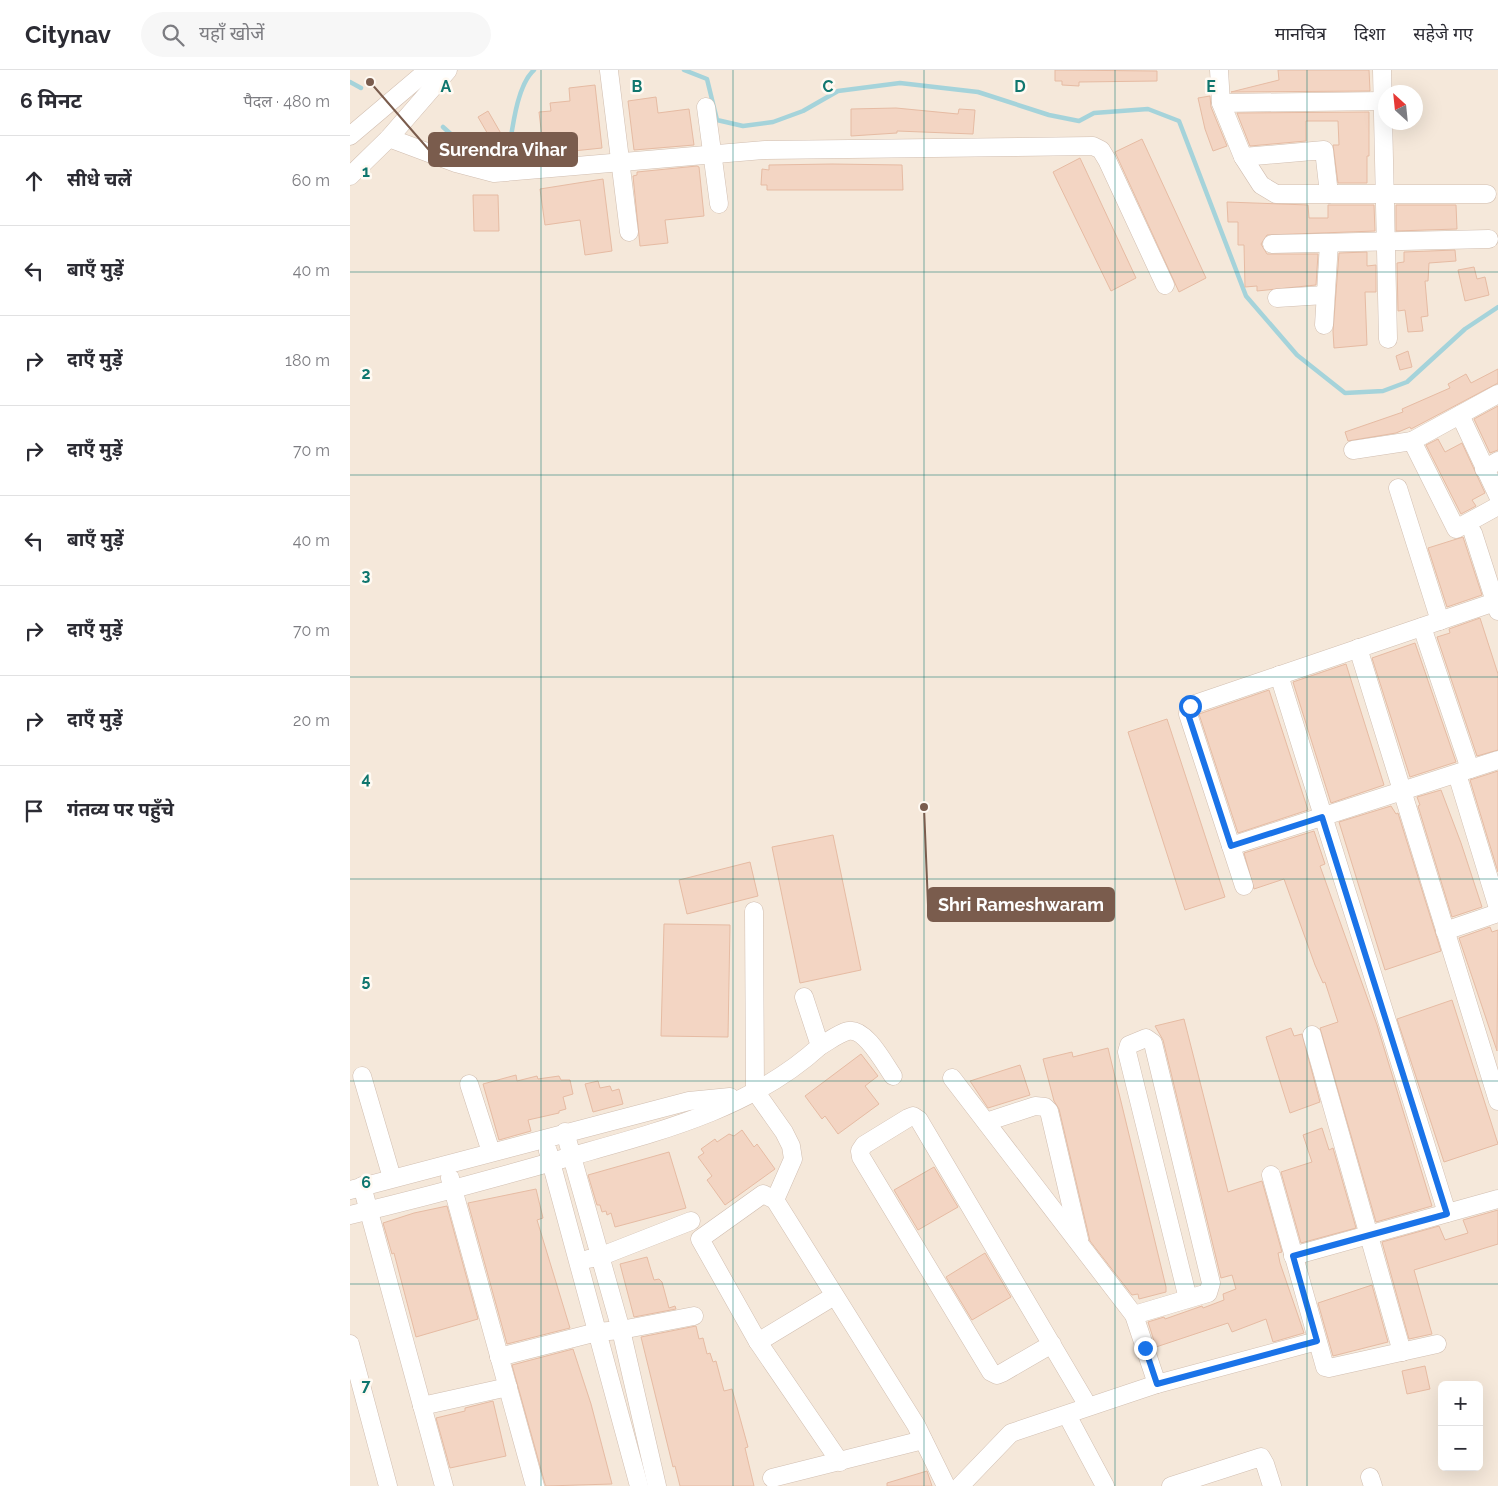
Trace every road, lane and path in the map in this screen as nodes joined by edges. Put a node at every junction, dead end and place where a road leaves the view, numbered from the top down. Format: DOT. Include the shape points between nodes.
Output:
graph roads {
  1 [pos="609,70"];
  2 [pos="1219,70"];
  3 [pos="1382,70"];
  4 [pos="431,73"];
  5 [pos="1382,85"];
  6 [pos="1378,101"];
  7 [pos="1221,103"];
  8 [pos="706,108"];
  9 [pos="1383,130"];
  10 [pos="350,136"];
  11 [pos="389,138"];
  12 [pos="713,154"];
  13 [pos="1242,157"];
  14 [pos="620,161"];
  15 [pos="350,176"];
  16 [pos="1384,193"];
  17 [pos="1328,194"];
  18 [pos="1487,194"];
  19 [pos="720,204"];
  20 [pos="629,232"];
  21 [pos="1490,238"];
  22 [pos="1386,242"];
  23 [pos="1329,243"];
  24 [pos="1272,244"];
  25 [pos="1165,285"];
  26 [pos="1325,295"];
  27 [pos="1277,298"];
  28 [pos="1324,325"];
  29 [pos="1388,339"];
  30 [pos="1498,394"];
  31 [pos="1460,415"];
  32 [pos="1412,441"];
  33 [pos="1353,450"];
  34 [pos="1491,465"];
  35 [pos="1398,488"];
  36 [pos="1498,496"];
  37 [pos="1498,506"];
  38 [pos="1473,533"];
  39 [pos="1497,607"];
  40 [pos="1440,621"];
  41 [pos="1422,626"];
  42 [pos="1358,648"];
  43 [pos="1279,675"];
  44 [pos="1498,760"];
  45 [pos="1463,771"];
  46 [pos="1402,791"];
  47 [pos="1322,817"];
  48 [pos="1231,846"];
  49 [pos="1244,886"];
  50 [pos="1498,908"];
  51 [pos="754,911"];
  52 [pos="1498,913"];
  53 [pos="1445,930"];
  54 [pos="804,997"];
  55 [pos="1312,1035"];
  56 [pos="820,1046"];
  57 [pos="362,1076"];
  58 [pos="893,1076"];
  59 [pos="952,1078"];
  60 [pos="469,1084"];
  61 [pos="752,1093"];
  62 [pos="1498,1101"];
  63 [pos="986,1122"];
  64 [pos="565,1132"];
  65 [pos="545,1138"];
  66 [pos="1177,1141"];
  67 [pos="1151,1149"];
  68 [pos="491,1152"];
  69 [pos="572,1156"];
  70 [pos="551,1162"];
  71 [pos="446,1164"];
  72 [pos="1271,1176"];
  73 [pos="392,1178"];
  74 [pos="356,1188"];
  75 [pos="453,1189"];
  76 [pos="775,1200"];
  77 [pos="1498,1200"];
  78 [pos="369,1211"];
  79 [pos="1447,1214"];
  80 [pos="350,1215"];
  81 [pos="691,1221"];
  82 [pos="1369,1235"];
  83 [pos="1080,1246"];
  84 [pos="1293,1256"];
  85 [pos="599,1257"];
  86 [pos="578,1260"];
  87 [pos="834,1296"];
  88 [pos="1188,1299"];
  89 [pos="1134,1315"];
  90 [pos="694,1316"];
  91 [pos="621,1330"];
  92 [pos="597,1332"];
  93 [pos="1317,1341"];
  94 [pos="758,1342"];
  95 [pos="350,1344"];
  96 [pos="1052,1344"];
  97 [pos="1437,1344"];
  98 [pos="1402,1352"];
  99 [pos="499,1357"];
  100 [pos="1157,1384"];
  101 [pos="508,1387"];
  102 [pos="637,1400"];
  103 [pos="422,1406"];
  104 [pos="617,1406"];
  105 [pos="1088,1406"];
  106 [pos="1067,1415"];
  107 [pos="923,1440"];
  108 [pos="840,1462"];
  109 [pos="772,1478"];
  110 [pos="388,1486"];
  111 [pos="444,1486"];
  112 [pos="535,1486"];
  113 [pos="639,1486"];
  114 [pos="657,1486"];
  115 [pos="946,1486"];
  116 [pos="960,1486"];
  117 [pos="1105,1486"];
  118 [pos="1171,1486"];
  119 [pos="1272,1486"];
  1 -- 14 [label="street"];
  2 -- 7 [label="street"];
  3 -- 5 [label="street"];
  4 -- 10 [label="street"];
  4 -- 11 [label="street"];
  6 -- 7 [label="street"];
  7 -- 13 [label="street"];
  8 -- 12 [label="street"];
  9 -- 16 [label="street"];
  11 -- 14 [label="street" via="456,163 494,173 542,171"];
  11 -- 15 [label="street"];
  12 -- 14 [label="street"];
  12 -- 19 [label="street"];
  12 -- 25 [label="street" via="765,150 1094,146 1107,160"];
  13 -- 17 [label="street" via="1268,191 1276,194"];
  13 -- 17 [label="street" via="1324,150"];
  14 -- 20 [label="street"];
  16 -- 17 [label="street"];
  16 -- 18 [label="street"];
  16 -- 22 [label="street"];
  21 -- 22 [label="street"];
  22 -- 23 [label="street"];
  22 -- 29 [label="street"];
  23 -- 24 [label="street"];
  23 -- 26 [label="street"];
  26 -- 27 [label="street"];
  26 -- 28 [label="street"];
  30 -- 31 [label="street"];
  31 -- 32 [label="street"];
  31 -- 34 [label="street"];
  32 -- 33 [label="street"];
  32 -- 37 [label="street" via="1456,529"];
  34 -- 36 [label="street"];
  35 -- 40 [label="street"];
  38 -- 39 [label="street"];
  39 -- 40 [label="street"];
  40 -- 41 [label="street"];
  41 -- 42 [label="street"];
  41 -- 45 [label="street"];
  42 -- 43 [label="street"];
  42 -- 46 [label="street"];
  43 -- 47 [label="street"];
  43 -- 48 [label="street" via="1194,704 1188,710"];
  44 -- 45 [label="street"];
  45 -- 46 [label="street"];
  45 -- 50 [label="street"];
  46 -- 47 [label="street"];
  46 -- 53 [label="street"];
  47 -- 48 [label="street"];
  47 -- 79 [label="street"];
  48 -- 49 [label="street"];
  51 -- 61 [label="street"];
  52 -- 53 [label="street"];
  53 -- 62 [label="street"];
  54 -- 56 [label="street"];
  55 -- 82 [label="street"];
  56 -- 58 [label="street" via="848,1031 863,1034"];
  56 -- 61 [label="street"];
  57 -- 73 [label="street"];
  59 -- 63 [label="street"];
  60 -- 68 [label="street"];
  61 -- 64 [label="street" via="690,1101"];
  61 -- 69 [label="street" via="660,1132"];
  61 -- 76 [label="street" via="784,1132 791,1146 792,1159"];
  63 -- 83 [label="street"];
  63 -- 83 [label="street" via="1035,1106 1049,1110"];
  64 -- 65 [label="street"];
  64 -- 69 [label="street"];
  65 -- 68 [label="street"];
  65 -- 70 [label="street"];
  66 -- 67 [label="street"];
  66 -- 67 [label="street" via="1153,1043 1146,1038 1139,1039 1128,1045 1127,1052"];
  66 -- 88 [label="street" via="1211,1283 1208,1293"];
  67 -- 88 [label="street"];
  68 -- 71 [label="street"];
  69 -- 70 [label="street"];
  69 -- 85 [label="street"];
  70 -- 75 [label="street"];
  70 -- 86 [label="street"];
  71 -- 73 [label="street"];
  71 -- 75 [label="street"];
  72 -- 84 [label="street"];
  73 -- 74 [label="street"];
  74 -- 78 [label="street"];
  75 -- 78 [label="street"];
  75 -- 99 [label="street"];
  76 -- 87 [label="street"];
  76 -- 94 [label="street" via="763,1194 700,1239"];
  77 -- 79 [label="street"];
  78 -- 80 [label="street"];
  78 -- 103 [label="street"];
  79 -- 82 [label="street"];
  81 -- 85 [label="street"];
  82 -- 84 [label="street"];
  82 -- 98 [label="street"];
  83 -- 89 [label="street"];
  84 -- 93 [label="street"];
  85 -- 86 [label="street"];
  85 -- 91 [label="street"];
  86 -- 92 [label="street"];
  87 -- 94 [label="street"];
  87 -- 107 [label="street"];
  88 -- 89 [label="street"];
  89 -- 100 [label="street"];
  90 -- 91 [label="street"];
  91 -- 92 [label="street"];
  91 -- 102 [label="street"];
  92 -- 99 [label="street"];
  92 -- 104 [label="street"];
  93 -- 98 [label="street" via="1325,1367 1330,1368"];
  93 -- 100 [label="street"];
  94 -- 108 [label="street"];
  95 -- 110 [label="street"];
  96 -- 96 [label="street" via="918,1120 913,1116 908,1118 864,1145 861,1157 991,1372 1002,1373"];
  96 -- 105 [label="street"];
  97 -- 98 [label="street"];
  99 -- 101 [label="street"];
  100 -- 105 [label="street"];
  101 -- 103 [label="street"];
  101 -- 112 [label="street"];
  102 -- 104 [label="street"];
  102 -- 114 [label="street"];
  103 -- 111 [label="street"];
  104 -- 113 [label="street"];
  105 -- 106 [label="street"];
  106 -- 116 [label="street" via="1012,1433"];
  106 -- 117 [label="street"];
  107 -- 108 [label="street"];
  107 -- 115 [label="street"];
  108 -- 109 [label="street"];
  118 -- 119 [label="street" via="1261,1457"];
}
